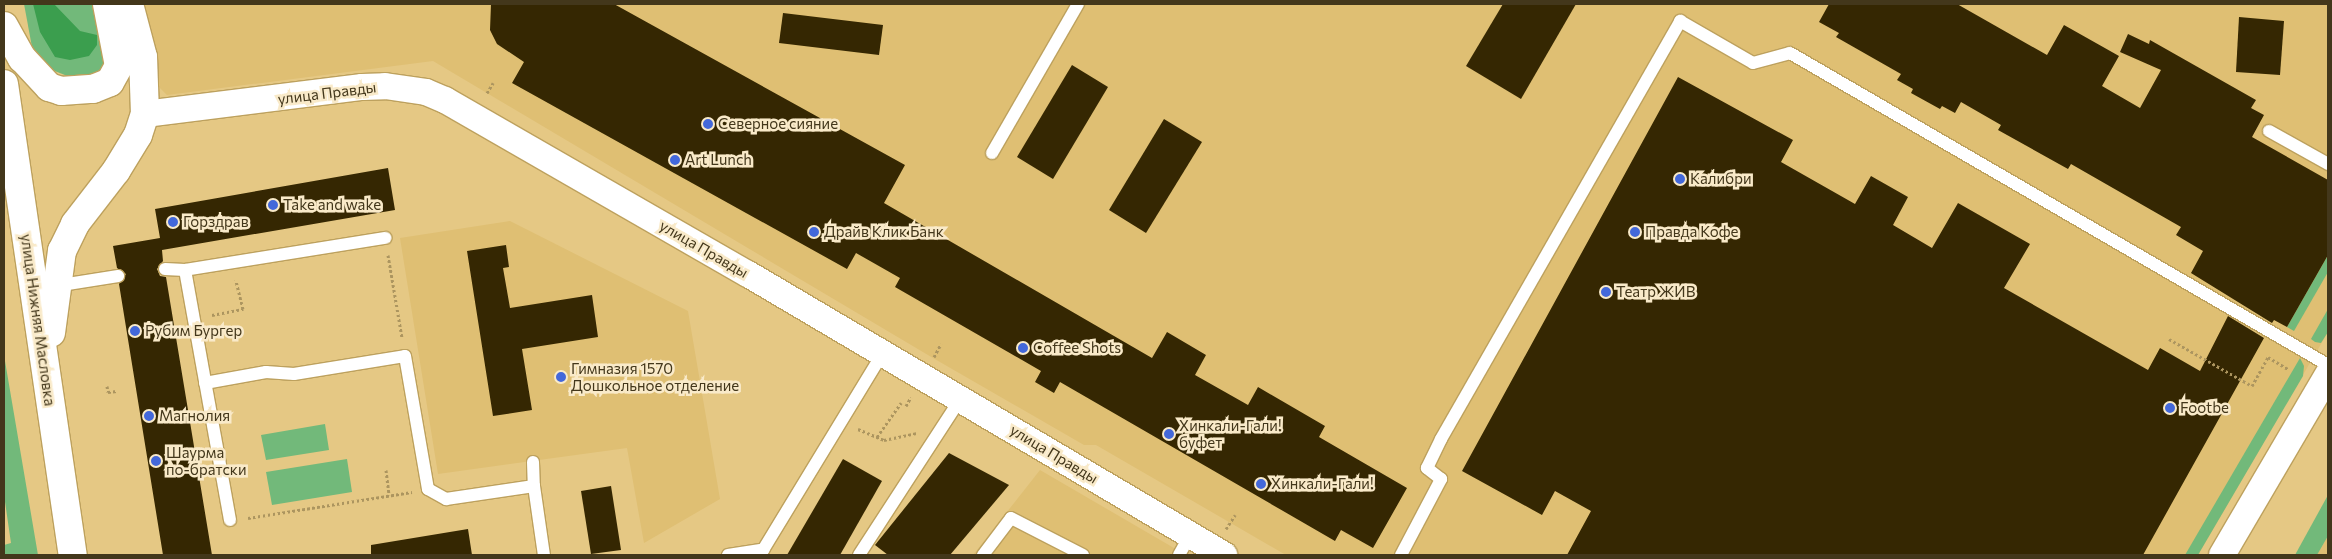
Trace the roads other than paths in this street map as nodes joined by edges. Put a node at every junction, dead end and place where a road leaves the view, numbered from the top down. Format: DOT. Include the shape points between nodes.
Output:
graph roads {
  1 [pos="108,4"];
  2 [pos="129,4"];
  3 [pos="1078,4"];
  4 [pos="4,26"];
  5 [pos="4,84"];
  6 [pos="144,114"];
  7 [pos="2269,131"];
  8 [pos="992,153"];
  9 [pos="2328,164"];
  10 [pos="385,238"];
  11 [pos="165,269"];
  12 [pos="186,270"];
  13 [pos="118,276"];
  14 [pos="55,286"];
  15 [pos="883,353"];
  16 [pos="2328,365"];
  17 [pos="2328,374"];
  18 [pos="205,383"];
  19 [pos="960,398"];
  20 [pos="54,432"];
  21 [pos="533,462"];
  22 [pos="534,486"];
  23 [pos="230,520"];
  24 [pos="1184,545"];
  25 [pos="762,552"];
  26 [pos="73,555"];
  27 [pos="544,555"];
  28 [pos="728,555"];
  29 [pos="858,555"];
  30 [pos="983,555"];
  31 [pos="1083,555"];
  32 [pos="1224,555"];
  33 [pos="1400,555"];
  34 [pos="2222,555"];
  1 -- 4 [label="main road" via="119,66 110,82 93,89 61,91 50,87 22,58"];
  2 -- 6 [label="main road" via="142,57"];
  3 -- 8 [label="lane"];
  5 -- 20 [label="main road, улица Нижняя Масловка"];
  6 -- 14 [label="main road" via="138,135 116,171 75,224 62,251"];
  6 -- 15 [label="street, улица Правды" via="362,87 385,86 426,92"];
  7 -- 9 [label="lane"];
  10 -- 12 [label="lane"];
  11 -- 12 [label="lane"];
  12 -- 18 [label="lane"];
  13 -- 14 [label="lane"];
  14 -- 20 [label="main road" via="50,334"];
  15 -- 19 [label="street, улица Правды"];
  15 -- 25 [label="lane"];
  16 -- 33 [label="lane" via="1790,53 1753,63 1680,20 1441,439 1427,468 1440,479"];
  17 -- 34 [label="street"];
  18 -- 22 [label="lane" via="266,372 294,374 405,356 428,489 446,499"];
  18 -- 23 [label="lane"];
  19 -- 24 [label="street, улица Правды"];
  19 -- 29 [label="lane"];
  20 -- 26 [label="main road, улица Нижняя Масловка"];
  21 -- 22 [label="lane"];
  22 -- 27 [label="lane"];
  24 -- 32 [label="street, улица Правды"];
  25 -- 28 [label="lane"];
  30 -- 31 [label="lane" via="1011,518"];
}
